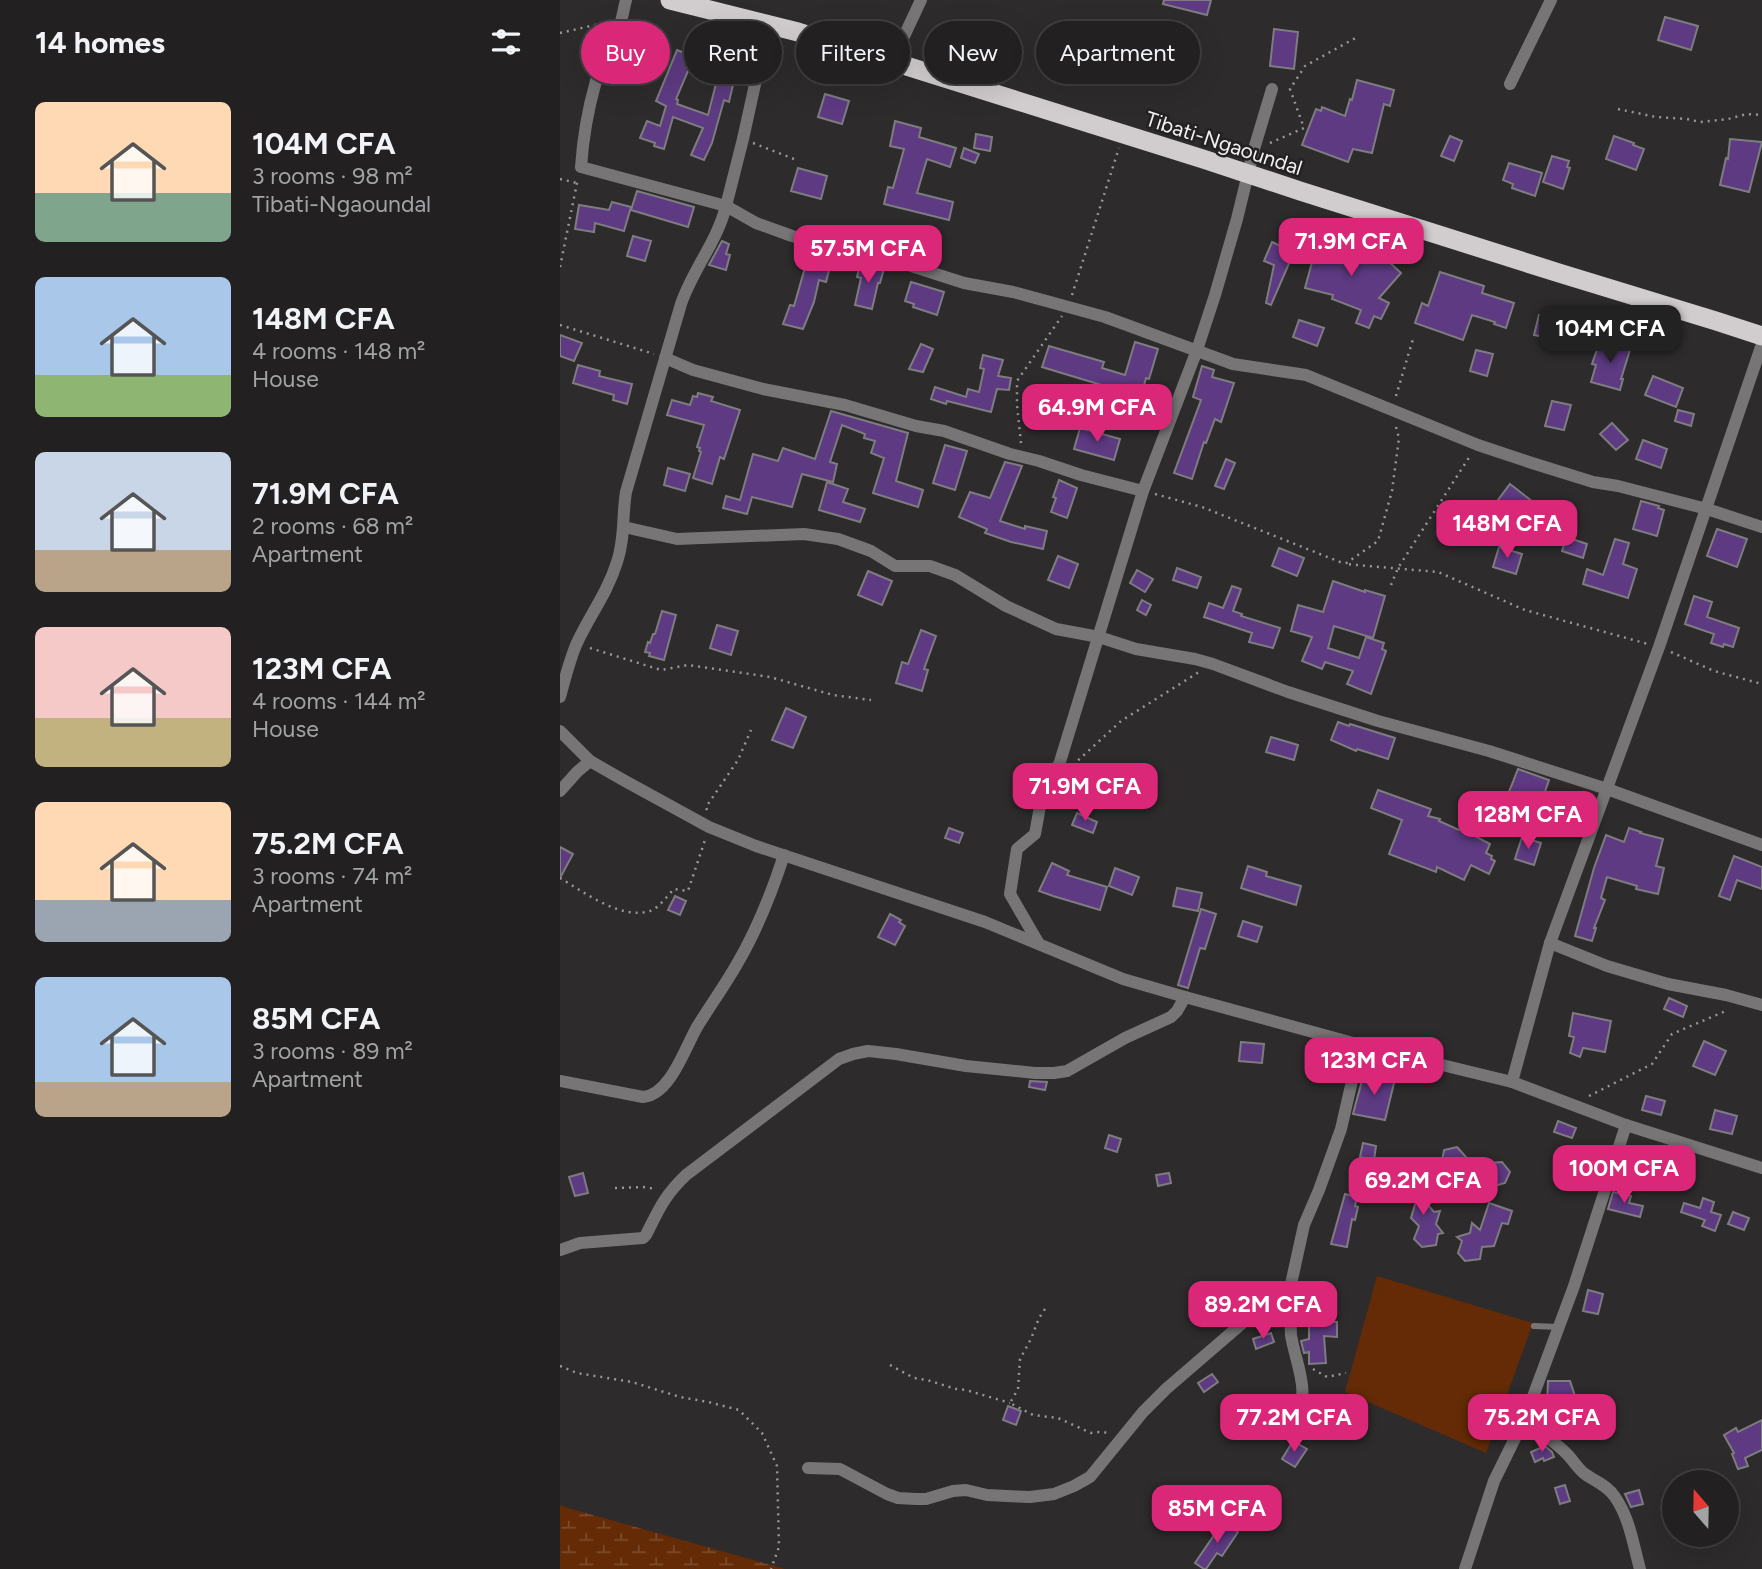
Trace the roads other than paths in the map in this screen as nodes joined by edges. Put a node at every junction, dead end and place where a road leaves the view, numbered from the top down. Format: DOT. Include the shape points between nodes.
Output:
graph roads {
  1 [pos="626,0"];
  2 [pos="670,0"];
  3 [pos="921,0"];
  4 [pos="1551,0"];
  5 [pos="752,21"];
  6 [pos="910,24"];
  7 [pos="910,68"];
  8 [pos="755,84"];
  9 [pos="1510,84"];
  10 [pos="1272,89"];
  11 [pos="1248,174"];
  12 [pos="726,206"];
  13 [pos="1762,337"];
  14 [pos="1762,344"];
  15 [pos="1197,351"];
  16 [pos="665,358"];
  17 [pos="1143,491"];
  18 [pos="1707,509"];
  19 [pos="624,527"];
  20 [pos="1762,527"];
  21 [pos="1099,636"];
  22 [pos="560,697"];
  23 [pos="560,731"];
  24 [pos="590,761"];
  25 [pos="1607,789"];
  26 [pos="560,791"];
  27 [pos="1762,845"];
  28 [pos="784,855"];
  29 [pos="1550,943"];
  30 [pos="1039,944"];
  31 [pos="1185,998"];
  32 [pos="1762,1005"];
  33 [pos="1364,1046"];
  34 [pos="560,1080"];
  35 [pos="1513,1082"];
  36 [pos="1626,1125"];
  37 [pos="1762,1168"];
  38 [pos="560,1250"];
  39 [pos="1287,1291"];
  40 [pos="1534,1326"];
  41 [pos="1559,1327"];
  42 [pos="1525,1418"];
  43 [pos="1292,1421"];
  44 [pos="808,1468"];
  45 [pos="1465,1569"];
  46 [pos="1640,1569"];
  1 -- 12 [label="street" via="614,46 597,78 585,124 581,167"];
  2 -- 5 [label="highway, Tibati-Ngaoundal"];
  3 -- 6 [label="street"];
  4 -- 9 [label="street"];
  7 -- 11 [label="highway, Tibati-Ngaoundal"];
  8 -- 12 [label="street"];
  10 -- 11 [label="street"];
  11 -- 13 [label="highway, Tibati-Ngaoundal"];
  11 -- 15 [label="street"];
  12 -- 15 [label="street" via="792,236 1105,317"];
  12 -- 16 [label="street" via="687,285"];
  14 -- 18 [label="street"];
  15 -- 17 [label="street"];
  15 -- 18 [label="street" via="1245,367 1306,375 1478,445 1593,482"];
  16 -- 17 [label="street" via="772,391 944,431"];
  16 -- 19 [label="street" via="626,492"];
  17 -- 21 [label="street"];
  18 -- 20 [label="street"];
  18 -- 25 [label="street"];
  19 -- 21 [label="street" via="677,539 804,534 838,539 895,566 930,566 954,575 1056,629"];
  19 -- 22 [label="street" via="611,578 577,643"];
  21 -- 25 [label="street" via="1136,649 1213,664 1356,714"];
  21 -- 30 [label="street" via="1059,765 1049,774 1055,782 1041,801 1035,834 1017,849 1010,894"];
  23 -- 24 [label="street"];
  24 -- 26 [label="street"];
  24 -- 28 [label="street" via="709,827"];
  25 -- 27 [label="street"];
  25 -- 29 [label="street"];
  28 -- 30 [label="street"];
  28 -- 34 [label="street" via="739,962 659,1091 643,1097"];
  29 -- 32 [label="street" via="1668,984"];
  29 -- 35 [label="street"];
  30 -- 31 [label="street" via="1123,979"];
  31 -- 33 [label="street"];
  31 -- 38 [label="street" via="1171,1017 1067,1071 1035,1073 868,1051 839,1059 685,1175 670,1190 643,1238 580,1243"];
  33 -- 35 [label="street"];
  33 -- 39 [label="street" via="1341,1129 1304,1225"];
  35 -- 36 [label="street"];
  36 -- 37 [label="street"];
  36 -- 41 [label="street"];
  39 -- 43 [label="street" via="1303,1394 1302,1406"];
  39 -- 44 [label="street" via="1196,1362 1143,1412 1090,1476 1054,1494 1007,1496 966,1490 926,1499 898,1498 840,1469"];
  40 -- 41 [label="lane"];
  41 -- 42 [label="street"];
  42 -- 45 [label="street" via="1494,1481"];
  42 -- 46 [label="street" via="1615,1496 1626,1516"];
}
